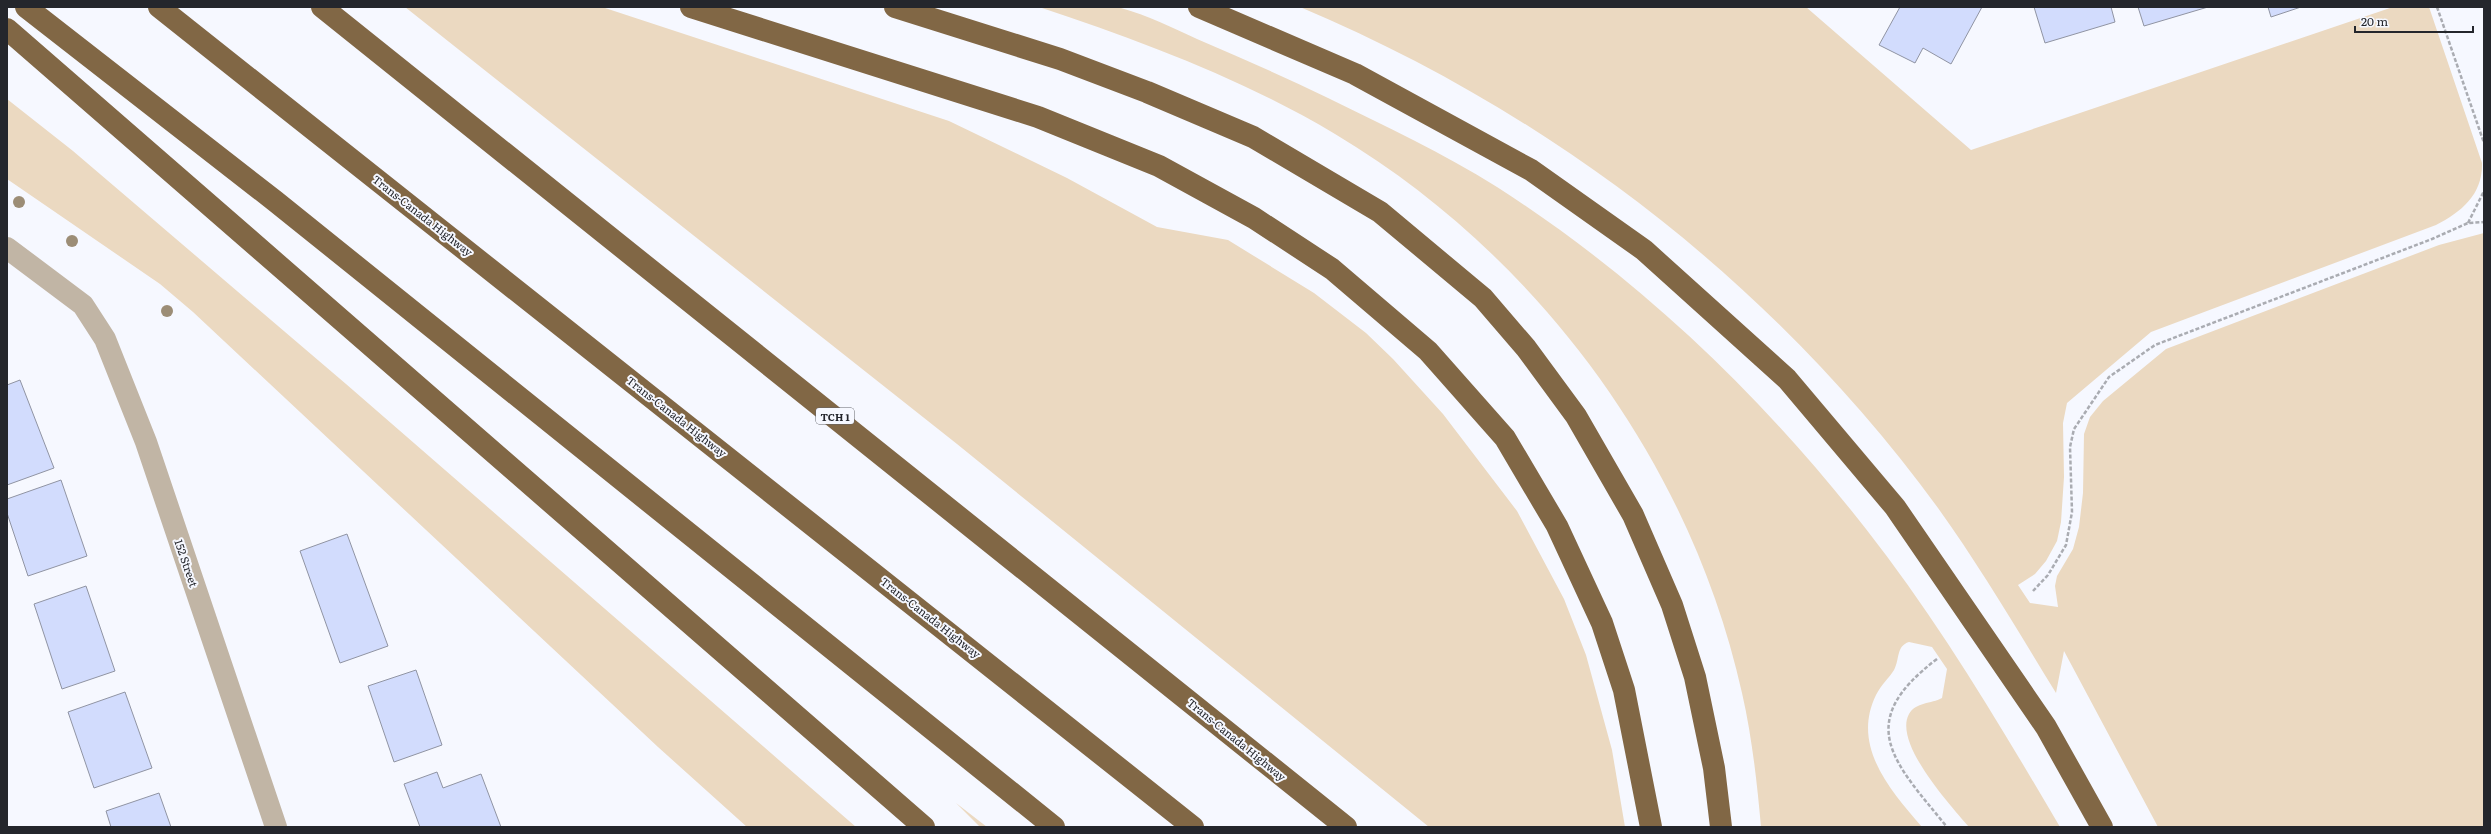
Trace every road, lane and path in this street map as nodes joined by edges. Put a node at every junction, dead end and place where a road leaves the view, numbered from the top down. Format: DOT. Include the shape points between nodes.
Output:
graph roads {
  1 [pos="26,7"];
  2 [pos="159,7"];
  3 [pos="322,7"];
  4 [pos="691,7"];
  5 [pos="895,7"];
  6 [pos="1199,7"];
  7 [pos="2437,7"];
  8 [pos="7,29"];
  9 [pos="2484,143"];
  10 [pos="2484,191"];
  11 [pos="2484,222"];
  12 [pos="2468,223"];
  13 [pos="7,248"];
  14 [pos="2033,591"];
  15 [pos="1937,659"];
  16 [pos="276,827"];
  17 [pos="924,827"];
  18 [pos="1054,827"];
  19 [pos="1193,827"];
  20 [pos="1346,827"];
  21 [pos="1651,827"];
  22 [pos="1722,827"];
  23 [pos="1947,827"];
  24 [pos="2102,827"];
  1 -- 18 [label="highway" via="281,206"];
  2 -- 19 [label="highway, Trans-Canada Highway"];
  3 -- 20 [label="highway, Trans-Canada Highway / TCH 1"];
  4 -- 21 [label="highway" via="1038,117 1159,166 1254,218 1344,280 1428,351 1505,438 1557,526 1602,623 1624,690"];
  5 -- 22 [label="highway" via="1060,59 1148,92 1253,137 1380,212 1483,298 1526,348 1576,416 1633,515 1672,605 1695,677 1714,768"];
  6 -- 24 [label="highway" via="1355,74 1531,170 1644,250 1788,379 1895,507 2046,727"];
  7 -- 9 [label="path"];
  8 -- 17 [label="highway"];
  10 -- 12 [label="path"];
  11 -- 12 [label="path"];
  12 -- 14 [label="path" via="2425,242 2155,345 2109,377 2074,429 2070,447 2072,512 2066,545 2048,575"];
  13 -- 16 [label="street, 152 Street" via="83,305 105,339 146,442"];
  15 -- 23 [label="path" via="1908,684 1895,700 1888,723 1888,733 1900,767"];
}
